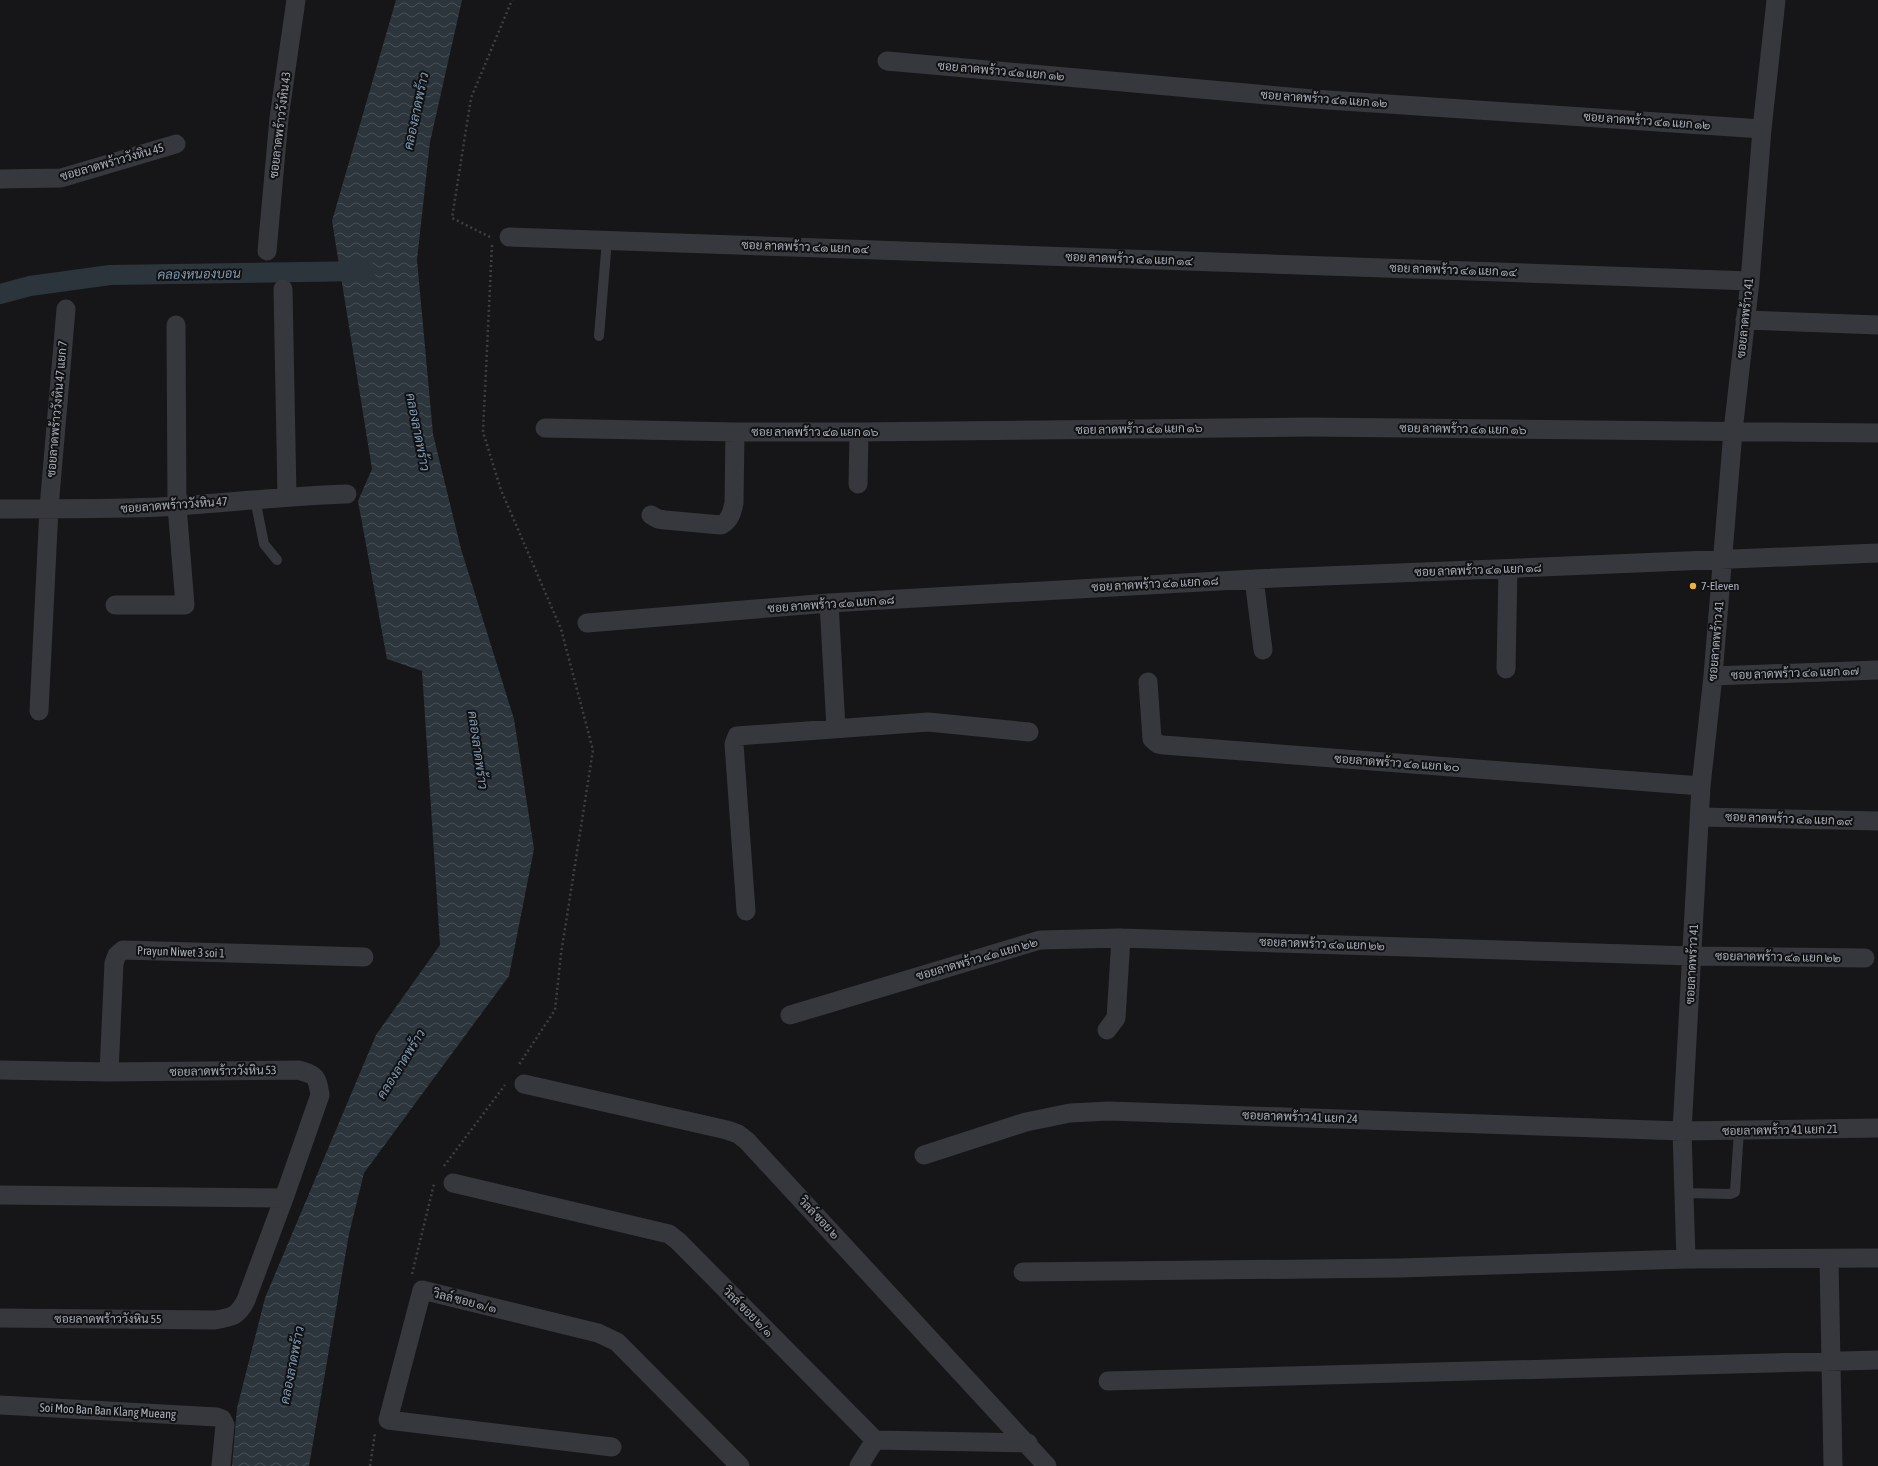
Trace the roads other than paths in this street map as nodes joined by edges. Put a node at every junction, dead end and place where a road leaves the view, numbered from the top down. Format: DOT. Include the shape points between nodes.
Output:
graph roads {
  1 [pos="296,0"];
  2 [pos="1776,0"];
  3 [pos="886,61"];
  4 [pos="1762,129"];
  5 [pos="176,144"];
  6 [pos="0,179"];
  7 [pos="509,238"];
  8 [pos="607,240"];
  9 [pos="267,251"];
  10 [pos="1750,281"];
  11 [pos="283,289"];
  12 [pos="66,309"];
  13 [pos="1745,320"];
  14 [pos="176,325"];
  15 [pos="1878,325"];
  16 [pos="599,336"];
  17 [pos="545,428"];
  18 [pos="1733,431"];
  19 [pos="735,432"];
  20 [pos="859,432"];
  21 [pos="1878,433"];
  22 [pos="858,484"];
  23 [pos="347,494"];
  24 [pos="287,496"];
  25 [pos="255,499"];
  26 [pos="177,506"];
  27 [pos="49,508"];
  28 [pos="0,509"];
  29 [pos="651,515"];
  30 [pos="1878,553"];
  31 [pos="1723,559"];
  32 [pos="276,560"];
  33 [pos="1508,569"];
  34 [pos="1254,579"];
  35 [pos="829,603"];
  36 [pos="115,605"];
  37 [pos="587,623"];
  38 [pos="1263,650"];
  39 [pos="1506,669"];
  40 [pos="1878,670"];
  41 [pos="1713,676"];
  42 [pos="1148,682"];
  43 [pos="39,711"];
  44 [pos="836,728"];
  45 [pos="1029,732"];
  46 [pos="1702,786"];
  47 [pos="1700,817"];
  48 [pos="1878,821"];
  49 [pos="746,911"];
  50 [pos="1121,938"];
  51 [pos="1692,956"];
  52 [pos="364,957"];
  53 [pos="1864,958"];
  54 [pos="790,1014"];
  55 [pos="1107,1030"];
  56 [pos="0,1070"];
  57 [pos="109,1072"];
  58 [pos="516,1078"];
  59 [pos="1878,1128"];
  60 [pos="1682,1130"];
  61 [pos="1739,1130"];
  62 [pos="924,1155"];
  63 [pos="446,1177"];
  64 [pos="1684,1193"];
  65 [pos="0,1195"];
  66 [pos="284,1198"];
  67 [pos="1878,1258"];
  68 [pos="1686,1259"];
  69 [pos="1829,1259"];
  70 [pos="1023,1272"];
  71 [pos="0,1318"];
  72 [pos="215,1320"];
  73 [pos="1878,1360"];
  74 [pos="1831,1362"];
  75 [pos="1108,1380"];
  76 [pos="0,1405"];
  77 [pos="876,1440"];
  78 [pos="1028,1443"];
  79 [pos="612,1448"];
  80 [pos="221,1466"];
  81 [pos="740,1466"];
  82 [pos="859,1466"];
  83 [pos="1047,1466"];
  84 [pos="1833,1466"];
  1 -- 9 [label="street, ซอยลาดพร้าววังหิน 43" via="279,118"];
  2 -- 4 [label="street, ซอยลาดพร้าว 41"];
  3 -- 4 [label="street, ซอย ลาดพร้าว ๔๑ แยก ๑๒" via="1313,98"];
  4 -- 10 [label="street, ซอยลาดพร้าว 41"];
  5 -- 6 [label="street, ซอยลาดพร้าววังหิน 45" via="61,178"];
  7 -- 8 [label="street, ซอย ลาดพร้าว ๔๑ แยก ๑๔"];
  8 -- 10 [label="street, ซอย ลาดพร้าว ๔๑ แยก ๑๔"];
  8 -- 16 [label="lane"];
  10 -- 13 [label="street, ซอยลาดพร้าว 41"];
  11 -- 24 [label="street"];
  12 -- 27 [label="street, ซอยลาดพร้าววังหิน 47 แยก 7"];
  13 -- 15 [label="street"];
  13 -- 18 [label="street, ซอยลาดพร้าว 41"];
  14 -- 26 [label="street"];
  17 -- 19 [label="street, ซอย ลาดพร้าว ๔๑ แยก ๑๖"];
  18 -- 20 [label="street, ซอย ลาดพร้าว ๔๑ แยก ๑๖" via="1310,427"];
  18 -- 21 [label="street, ซอย ลาดพร้าว ๔๑ แยก ๑๖"];
  18 -- 31 [label="street, ซอยลาดพร้าว 41"];
  19 -- 20 [label="street, ซอย ลาดพร้าว ๔๑ แยก ๑๖"];
  19 -- 29 [label="street" via="734,503 727,522 721,525 665,520"];
  20 -- 22 [label="street"];
  23 -- 24 [label="street, ซอยลาดพร้าววังหิน 47"];
  24 -- 25 [label="street, ซอยลาดพร้าววังหิน 47"];
  25 -- 26 [label="street, ซอยลาดพร้าววังหิน 47"];
  25 -- 32 [label="lane" via="264,544"];
  26 -- 27 [label="street, ซอยลาดพร้าววังหิน 47" via="77,510"];
  26 -- 36 [label="street" via="185,605"];
  27 -- 28 [label="street, ซอยลาดพร้าววังหิน 47"];
  27 -- 43 [label="street, ซอยลาดพร้าววังหิน 47 แยก 7"];
  30 -- 31 [label="street, ซอย ลาดพร้าว ๔๑ แยก ๑๘"];
  31 -- 33 [label="street, ซอย ลาดพร้าว ๔๑ แยก ๑๘"];
  31 -- 41 [label="street, ซอยลาดพร้าว 41"];
  33 -- 34 [label="street, ซอย ลาดพร้าว ๔๑ แยก ๑๘"];
  33 -- 39 [label="street"];
  34 -- 35 [label="street, ซอย ลาดพร้าว ๔๑ แยก ๑๘"];
  34 -- 38 [label="street"];
  35 -- 37 [label="street, ซอย ลาดพร้าว ๔๑ แยก ๑๘"];
  35 -- 44 [label="street"];
  40 -- 41 [label="street, ซอย ลาดพร้าว ๔๑ แยก ๑๗"];
  41 -- 46 [label="street, ซอยลาดพร้าว 41"];
  42 -- 46 [label="street, ซอยลาดพร้าว ๔๑ แยก ๒๐" via="1152,739 1163,745"];
  44 -- 45 [label="street" via="928,722"];
  44 -- 49 [label="street" via="740,735 735,738"];
  46 -- 47 [label="street, ซอยลาดพร้าว 41"];
  47 -- 48 [label="street, ซอย ลาดพร้าว ๔๑ แยก ๑๙"];
  47 -- 51 [label="street, ซอยลาดพร้าว 41"];
  50 -- 51 [label="street, ซอยลาดพร้าว ๔๑ แยก ๒๒"];
  50 -- 54 [label="street, ซอยลาดพร้าว ๔๑ แยก ๒๒" via="1040,940"];
  50 -- 55 [label="street" via="1116,1018"];
  51 -- 53 [label="street, ซอยลาดพร้าว ๔๑ แยก ๒๒"];
  51 -- 60 [label="street, ซอยลาดพร้าว 41"];
  52 -- 57 [label="street, Prayun Niwet 3 soi 1" via="123,950 117,955 114,963"];
  56 -- 57 [label="street, ซอยลาดพร้าววังหิน 53"];
  57 -- 66 [label="street, ซอยลาดพร้าววังหิน 53" via="298,1070 312,1074 317,1079 320,1095"];
  58 -- 78 [label="street, วิลล์ ซอย ๒" via="738,1134"];
  59 -- 61 [label="street, ซอยลาดพร้าว 41 แยก 21"];
  60 -- 61 [label="street, ซอยลาดพร้าว 41 แยก 21"];
  60 -- 62 [label="street, ซอยลาดพร้าว 41 แยก 24" via="1109,1111 1070,1113 1026,1122"];
  60 -- 64 [label="street, ซอยลาดพร้าว 41"];
  61 -- 64 [label="lane" via="1735,1192"];
  63 -- 77 [label="street, วิลล์ ซอย ๒/๑" via="669,1234"];
  64 -- 68 [label="street, ซอยลาดพร้าว 41"];
  65 -- 66 [label="street"];
  66 -- 72 [label="street, ซอยลาดพร้าววังหิน 53" via="241,1311 232,1317"];
  67 -- 69 [label="street"];
  68 -- 69 [label="street"];
  68 -- 70 [label="street" via="1400,1268"];
  69 -- 74 [label="street"];
  71 -- 72 [label="street, ซอยลาดพร้าววังหิน 55"];
  73 -- 74 [label="street"];
  74 -- 75 [label="street"];
  74 -- 84 [label="street"];
  76 -- 80 [label="street, Soi Moo Ban Ban Klang Mueang" via="221,1421"];
  77 -- 78 [label="street"];
  77 -- 82 [label="street"];
  78 -- 83 [label="street, วิลล์ ซอย ๒"];
  79 -- 81 [label="street, วิลล์ ซอย ๑/๑" via="388,1420 422,1290 598,1333 617,1342"];
}
